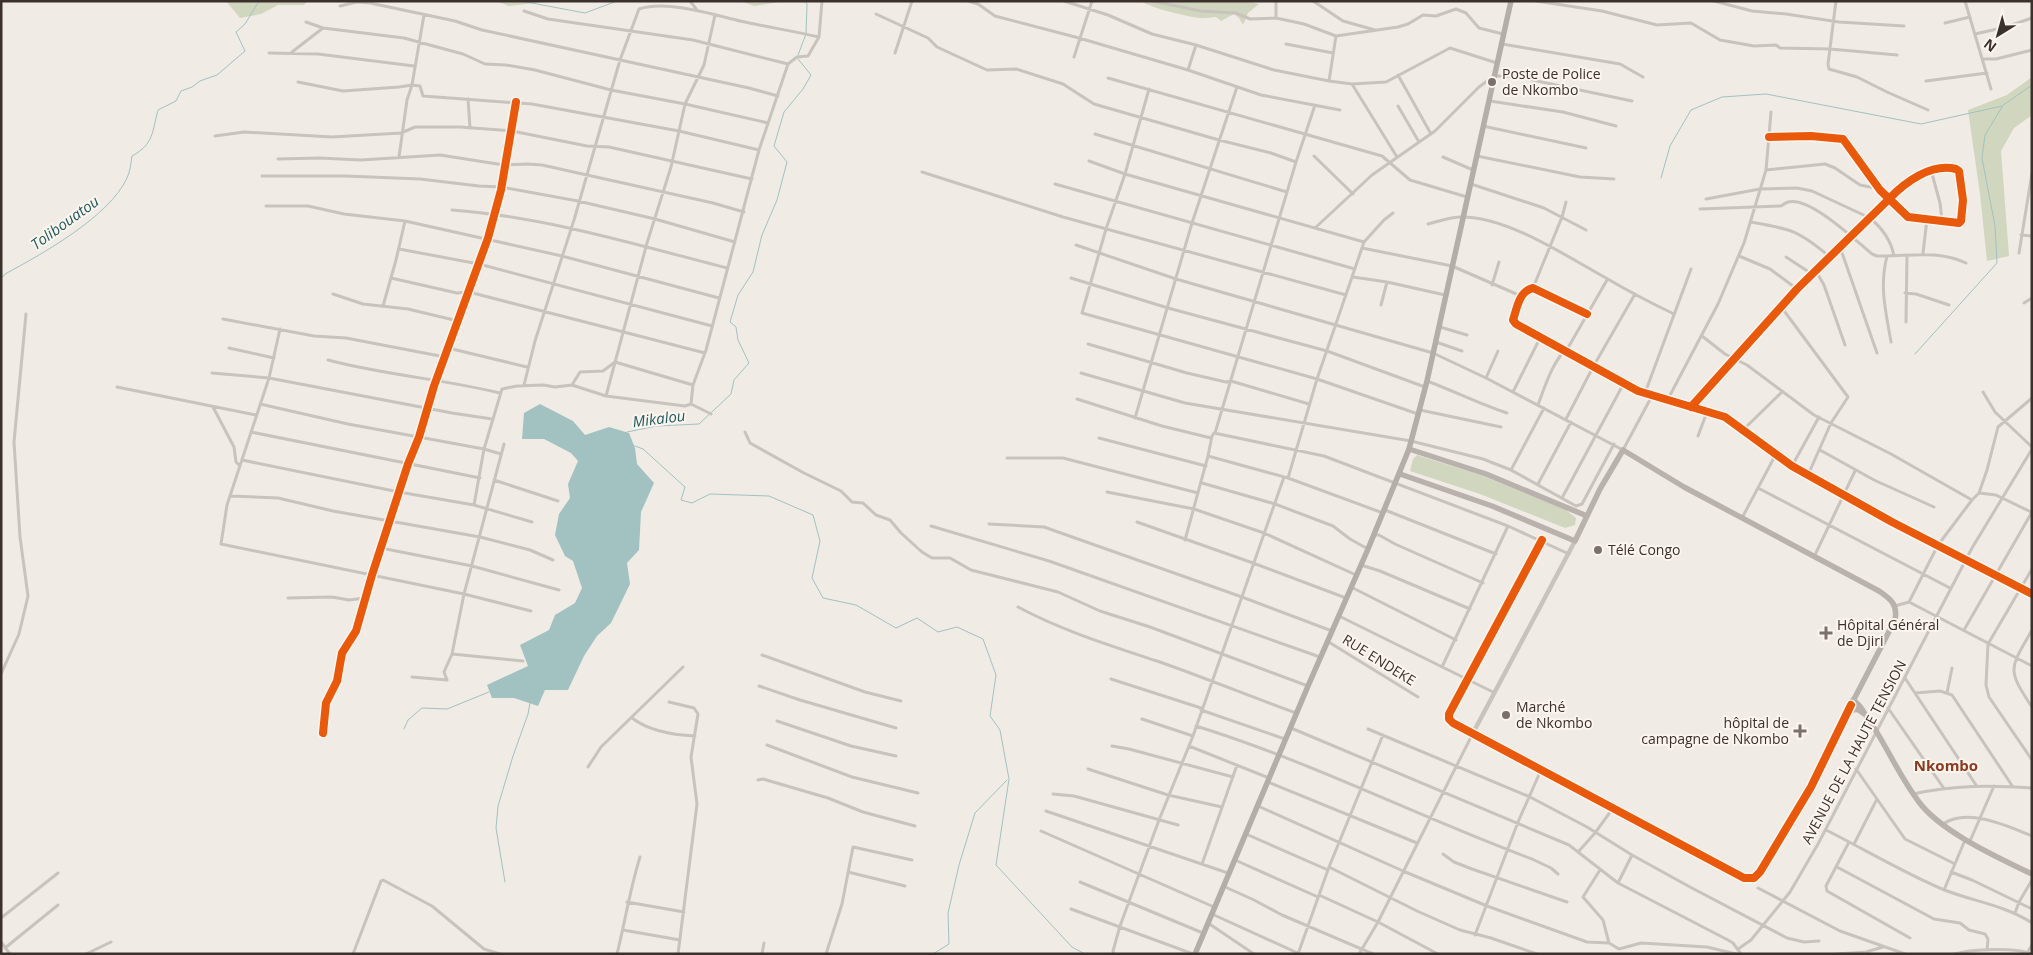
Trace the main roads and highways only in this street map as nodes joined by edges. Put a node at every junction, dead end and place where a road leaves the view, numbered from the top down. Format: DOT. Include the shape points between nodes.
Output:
graph roads {
  1 [pos="1510,1"];
  2 [pos="1409,449"];
  3 [pos="1400,474"];
  4 [pos="1587,516"];
  5 [pos="1858,689"];
  6 [pos="1850,705"];
  7 [pos="1860,707"];
  8 [pos="2032,874"];
  9 [pos="1197,953"];
  1 -- 2 [label="highway" via="1436,342"];
  2 -- 3 [label="highway"];
  2 -- 4 [label="main road" via="1486,474"];
  3 -- 4 [label="main road" via="1500,509 1575,541"];
  3 -- 9 [label="highway" via="1207,922"];
  4 -- 5 [label="main road" via="1623,450 1684,487 1879,591 1895,606 1896,615"];
  5 -- 6 [label="main road"];
  5 -- 7 [label="main road"];
  6 -- 7 [label="main road"];
  6 -- 7 [label="main road"];
  7 -- 8 [label="main road" via="1927,812 1968,840"];
}
